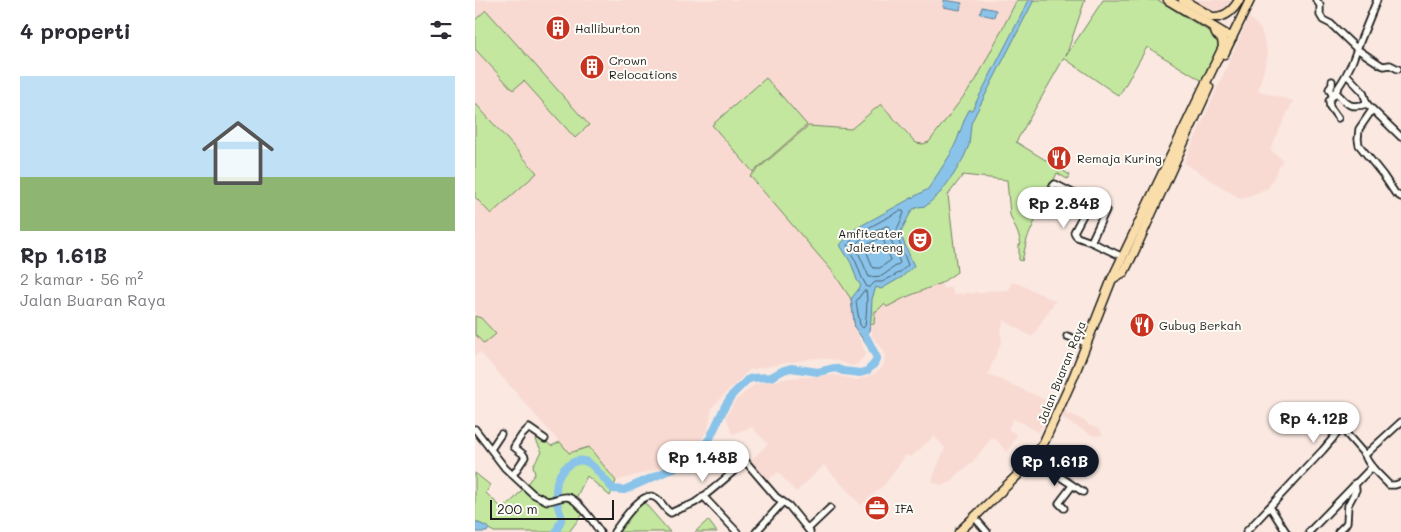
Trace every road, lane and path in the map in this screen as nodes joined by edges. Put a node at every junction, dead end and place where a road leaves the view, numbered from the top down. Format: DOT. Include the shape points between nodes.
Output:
graph roads {
  1 [pos="1168,0"];
  2 [pos="1183,0"];
  3 [pos="1239,0"];
  4 [pos="1250,0"];
  5 [pos="1316,0"];
  6 [pos="1377,0"];
  7 [pos="1213,28"];
  8 [pos="1232,38"];
  9 [pos="1357,49"];
  10 [pos="1398,69"];
  11 [pos="1214,72"];
  12 [pos="1347,75"];
  13 [pos="1332,81"];
  14 [pos="1334,94"];
  15 [pos="1367,104"];
  16 [pos="1372,110"];
  17 [pos="1338,118"];
  18 [pos="1401,137"];
  19 [pos="1401,197"];
  20 [pos="1090,202"];
  21 [pos="1068,210"];
  22 [pos="1091,242"];
  23 [pos="1123,257"];
  24 [pos="1112,279"];
  25 [pos="1067,336"];
  26 [pos="1085,343"];
  27 [pos="1401,422"];
  28 [pos="475,429"];
  29 [pos="501,434"];
  30 [pos="545,439"];
  31 [pos="491,450"];
  32 [pos="1365,455"];
  33 [pos="1033,460"];
  34 [pos="1373,467"];
  35 [pos="513,475"];
  36 [pos="1355,483"];
  37 [pos="1401,483"];
  38 [pos="1072,486"];
  39 [pos="1083,492"];
  40 [pos="703,496"];
  41 [pos="783,502"];
  42 [pos="831,508"];
  43 [pos="1064,508"];
  44 [pos="1270,508"];
  45 [pos="974,517"];
  46 [pos="809,530"];
  47 [pos="1250,531"];
  48 [pos="600,532"];
  49 [pos="614,532"];
  50 [pos="737,532"];
  51 [pos="757,532"];
  52 [pos="959,532"];
  53 [pos="987,532"];
  54 [pos="1286,532"];
  55 [pos="1309,532"];
  56 [pos="1338,532"];
  1 -- 7 [label="main road"];
  2 -- 3 [label="main road" via="1212,17 1223,16 1235,8"];
  4 -- 8 [label="main road, Jalan Buaran Raya"];
  5 -- 9 [label="street" via="1323,20"];
  6 -- 9 [label="street"];
  7 -- 8 [label="main road"];
  7 -- 11 [label="main road, Jalan Buaran Raya" via="1223,47"];
  8 -- 11 [label="main road, Jalan Buaran Raya"];
  9 -- 10 [label="street" via="1384,66"];
  9 -- 12 [label="street"];
  11 -- 23 [label="main road, Jalan Buaran Raya"];
  11 -- 24 [label="main road, Jalan Buaran Raya" via="1134,252 1124,272"];
  12 -- 14 [label="street"];
  12 -- 15 [label="street" via="1363,92"];
  13 -- 14 [label="street" via="1329,89"];
  14 -- 15 [label="street" via="1349,105"];
  14 -- 17 [label="street" via="1329,106"];
  15 -- 16 [label="street"];
  16 -- 18 [label="street"];
  16 -- 19 [label="street" via="1359,129 1359,145"];
  20 -- 21 [label="street" via="1055,184 1048,198"];
  20 -- 22 [label="street" via="1106,211"];
  20 -- 22 [label="street" via="1074,232"];
  22 -- 23 [label="street"];
  23 -- 24 [label="main road, Jalan Buaran Raya"];
  24 -- 26 [label="main road, Jalan Buaran Raya"];
  25 -- 26 [label="street"];
  26 -- 33 [label="main road, Jalan Buaran Raya" via="1055,420"];
  27 -- 32 [label="street"];
  28 -- 31 [label="street"];
  29 -- 31 [label="street"];
  30 -- 35 [label="street" via="528,428 524,432 514,448 525,457"];
  31 -- 35 [label="street"];
  32 -- 34 [label="street"];
  32 -- 44 [label="street" via="1340,430"];
  33 -- 38 [label="street"];
  33 -- 45 [label="main road, Jalan Buaran Raya"];
  34 -- 36 [label="street"];
  34 -- 37 [label="street" via="1389,485"];
  35 -- 48 [label="street" via="542,500 567,497 576,502"];
  36 -- 55 [label="street"];
  36 -- 56 [label="street" via="1356,490 1347,505 1347,522"];
  38 -- 39 [label="street"];
  38 -- 43 [label="street" via="1059,503"];
  40 -- 41 [label="street" via="746,462"];
  40 -- 49 [label="street" via="671,513 655,497 649,496 634,506"];
  40 -- 50 [label="street"];
  41 -- 46 [label="street"];
  41 -- 51 [label="street"];
  42 -- 46 [label="street"];
  44 -- 47 [label="street"];
  44 -- 54 [label="street"];
  45 -- 52 [label="main road, Jalan Buaran Raya"];
  45 -- 53 [label="street"];
}
